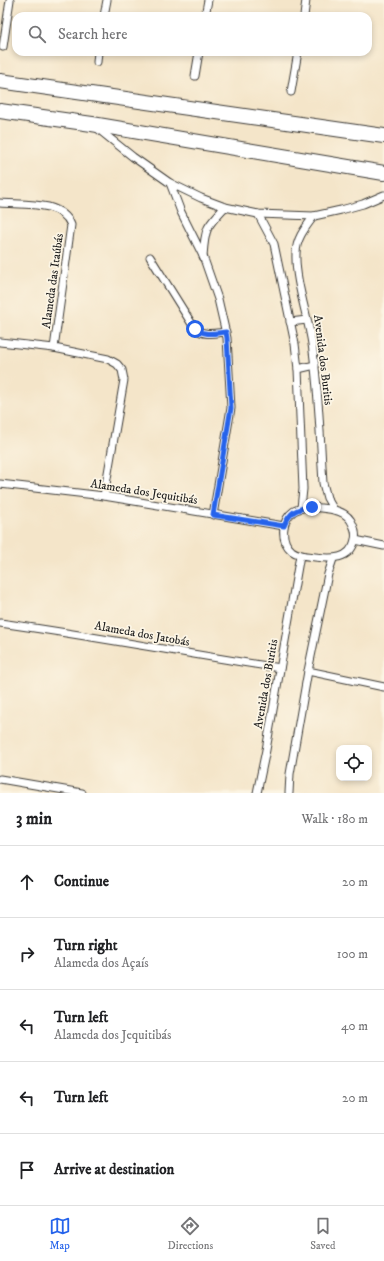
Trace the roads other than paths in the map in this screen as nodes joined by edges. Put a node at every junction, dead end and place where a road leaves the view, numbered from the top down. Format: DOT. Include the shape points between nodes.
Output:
graph roads {
  1 [pos="10,0"];
  2 [pos="107,0"];
  3 [pos="208,0"];
  4 [pos="306,0"];
  5 [pos="105,12"];
  6 [pos="206,12"];
  7 [pos="304,12"];
  8 [pos="3,47"];
  9 [pos="98,56"];
  10 [pos="198,56"];
  11 [pos="297,56"];
  12 [pos="97,62"];
  13 [pos="195,76"];
  14 [pos="0,81"];
  15 [pos="291,92"];
  16 [pos="0,111"];
  17 [pos="92,124"];
  18 [pos="384,136"];
  19 [pos="384,173"];
  20 [pos="170,183"];
  21 [pos="384,195"];
  22 [pos="0,203"];
  23 [pos="225,207"];
  24 [pos="258,214"];
  25 [pos="314,216"];
  26 [pos="203,256"];
  27 [pos="150,257"];
  28 [pos="308,320"];
  29 [pos="290,322"];
  30 [pos="227,335"];
  31 [pos="0,342"];
  32 [pos="54,348"];
  33 [pos="315,365"];
  34 [pos="298,368"];
  35 [pos="0,484"];
  36 [pos="104,496"];
  37 [pos="301,508"];
  38 [pos="334,510"];
  39 [pos="213,515"];
  40 [pos="284,526"];
  41 [pos="355,540"];
  42 [pos="384,546"];
  43 [pos="300,555"];
  44 [pos="333,559"];
  45 [pos="0,624"];
  46 [pos="280,668"];
  47 [pos="308,671"];
  48 [pos="384,688"];
  49 [pos="0,779"];
  50 [pos="82,793"];
  51 [pos="256,793"];
  52 [pos="289,793"];
  1 -- 8 [label="lane"];
  2 -- 5 [label="lane"];
  3 -- 6 [label="lane"];
  4 -- 7 [label="lane"];
  9 -- 12 [label="lane"];
  10 -- 13 [label="lane"];
  11 -- 15 [label="lane"];
  14 -- 18 [label="street"];
  16 -- 17 [label="street"];
  17 -- 19 [label="street"];
  17 -- 20 [label="lane"];
  20 -- 23 [label="lane"];
  20 -- 26 [label="lane"];
  21 -- 25 [label="lane" via="363,204"];
  22 -- 32 [label="lane, Alameda das Itaúbás" via="50,207 61,211 71,225"];
  23 -- 24 [label="lane"];
  23 -- 26 [label="lane" via="208,226 204,235"];
  24 -- 25 [label="lane"];
  24 -- 29 [label="lane" via="274,244"];
  25 -- 28 [label="lane, Avenida dos Buritis" via="298,239 296,254 297,274"];
  26 -- 30 [label="lane"];
  27 -- 30 [label="lane" via="195,329 200,333"];
  28 -- 29 [label="lane"];
  28 -- 33 [label="lane, Avenida dos Buritis"];
  29 -- 34 [label="lane"];
  30 -- 39 [label="lane" via="231,408"];
  31 -- 32 [label="lane"];
  32 -- 36 [label="lane" via="108,359 118,364 122,370 124,380"];
  33 -- 34 [label="lane"];
  33 -- 38 [label="lane, Avenida dos Buritis" via="323,484"];
  34 -- 37 [label="lane" via="303,489"];
  35 -- 36 [label="lane, Alameda dos Jequitibás"];
  36 -- 39 [label="lane, Alameda dos Jequitibás"];
  37 -- 38 [label="lane"];
  37 -- 40 [label="lane" via="290,515"];
  38 -- 41 [label="lane" via="344,513 352,520"];
  39 -- 40 [label="lane, Alameda dos Jequitibás"];
  40 -- 43 [label="lane" via="286,544"];
  41 -- 42 [label="lane"];
  41 -- 44 [label="lane" via="343,556"];
  43 -- 44 [label="lane"];
  43 -- 46 [label="lane, Avenida dos Buritis"];
  44 -- 47 [label="lane"];
  45 -- 46 [label="lane, Alameda dos Jatobás" via="77,634"];
  46 -- 51 [label="lane, Avenida dos Buritis"];
  47 -- 48 [label="lane"];
  47 -- 52 [label="lane"];
  49 -- 50 [label="lane"];
}
